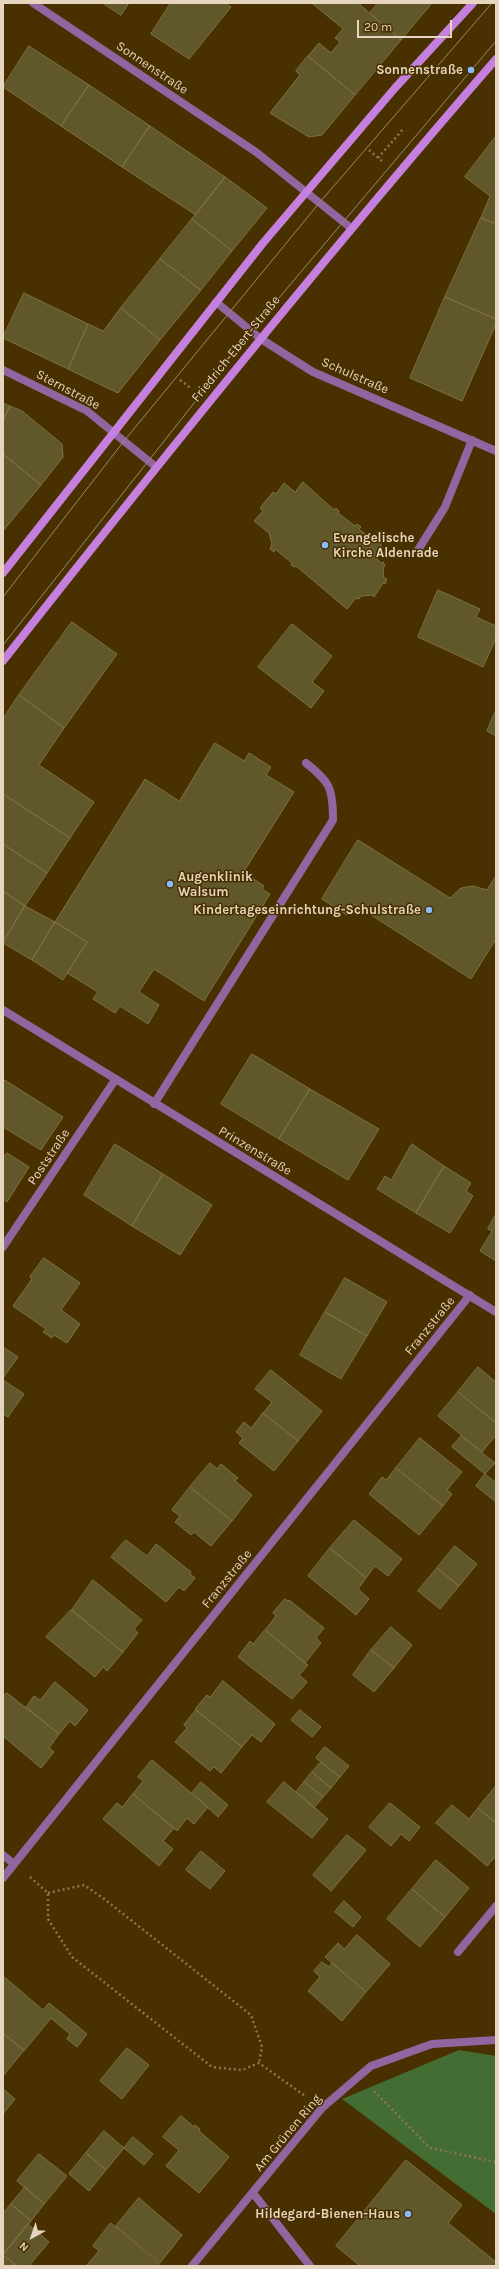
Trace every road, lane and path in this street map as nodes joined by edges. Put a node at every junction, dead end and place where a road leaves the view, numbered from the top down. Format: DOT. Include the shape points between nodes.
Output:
graph roads {
  1 [pos="33,3"];
  2 [pos="473,3"];
  3 [pos="496,59"];
  4 [pos="404,128"];
  5 [pos="353,137"];
  6 [pos="378,158"];
  7 [pos="396,174"];
  8 [pos="307,192"];
  9 [pos="351,228"];
  10 [pos="216,302"];
  11 [pos="261,339"];
  12 [pos="164,367"];
  13 [pos="3,370"];
  14 [pos="208,403"];
  15 [pos="112,432"];
  16 [pos="472,440"];
  17 [pos="496,451"];
  18 [pos="156,466"];
  19 [pos="418,550"];
  20 [pos="3,573"];
  21 [pos="3,661"];
  22 [pos="306,763"];
  23 [pos="3,1010"];
  24 [pos="115,1080"];
  25 [pos="154,1104"];
  26 [pos="3,1247"];
  27 [pos="470,1295"];
  28 [pos="496,1312"];
  29 [pos="3,1856"];
  30 [pos="14,1864"];
  31 [pos="3,1878"];
  32 [pos="48,1893"];
  33 [pos="496,1906"];
  34 [pos="458,1952"];
  35 [pos="496,2040"];
  36 [pos="259,2063"];
  37 [pos="359,2076"];
  38 [pos="322,2108"];
  39 [pos="496,2162"];
  40 [pos="253,2193"];
  41 [pos="192,2266"];
  42 [pos="310,2266"];
  1 -- 8 [label="street, Sonnenstraße" via="256,152"];
  2 -- 5 [label="main road"];
  3 -- 7 [label="main road, Friedrich-Ebert-Straße"];
  4 -- 6 [label="path"];
  5 -- 6 [label="path"];
  5 -- 8 [label="main road"];
  6 -- 7 [label="path"];
  7 -- 9 [label="main road, Friedrich-Ebert-Straße"];
  8 -- 9 [label="street, Sonnenstraße"];
  8 -- 10 [label="main road"];
  9 -- 11 [label="main road, Friedrich-Ebert-Straße"];
  10 -- 11 [label="street, Schulstraße"];
  10 -- 12 [label="main road"];
  11 -- 14 [label="main road, Friedrich-Ebert-Straße"];
  11 -- 16 [label="street, Schulstraße" via="313,372"];
  12 -- 14 [label="path"];
  12 -- 15 [label="main road"];
  13 -- 15 [label="street, Sternstraße" via="87,412"];
  14 -- 18 [label="main road, Friedrich-Ebert-Straße"];
  15 -- 18 [label="street, Sternstraße"];
  15 -- 20 [label="main road"];
  16 -- 17 [label="street, Schulstraße"];
  16 -- 19 [label="street" via="445,507"];
  18 -- 21 [label="main road, Friedrich-Ebert-Straße"];
  22 -- 25 [label="street" via="325,777 333,800 333,820"];
  23 -- 24 [label="street, Prinzenstraße"];
  24 -- 25 [label="street, Prinzenstraße"];
  24 -- 26 [label="street, Poststraße"];
  25 -- 27 [label="street, Prinzenstraße"];
  27 -- 28 [label="street, Prinzenstraße"];
  27 -- 30 [label="street, Franzstraße"];
  29 -- 30 [label="street"];
  30 -- 31 [label="street, Franzstraße"];
  30 -- 32 [label="path"];
  32 -- 36 [label="path" via="48,1919 72,1957 212,2067 242,2070"];
  32 -- 36 [label="path" via="84,1886 103,1898 251,2015 262,2047"];
  33 -- 34 [label="street"];
  35 -- 37 [label="street, Am Grünen Ring" via="432,2044 371,2066"];
  36 -- 38 [label="path"];
  37 -- 38 [label="street, Am Grünen Ring"];
  37 -- 39 [label="path" via="430,2148"];
  38 -- 40 [label="street, Am Grünen Ring"];
  40 -- 41 [label="street, Am Grünen Ring"];
  40 -- 42 [label="street"];
}
